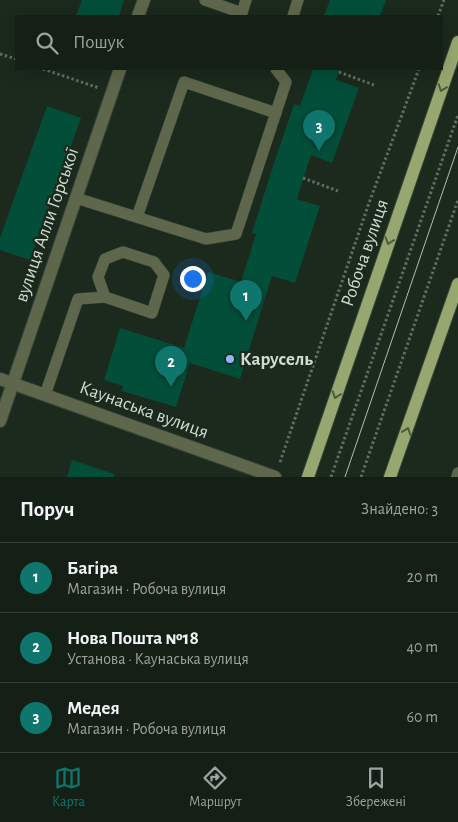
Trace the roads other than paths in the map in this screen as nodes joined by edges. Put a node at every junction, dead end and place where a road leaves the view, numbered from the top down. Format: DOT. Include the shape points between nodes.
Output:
graph roads {
  1 [pos="144,0"];
  2 [pos="205,0"];
  3 [pos="246,0"];
  4 [pos="298,0"];
  5 [pos="138,15"];
  6 [pos="292,15"];
  7 [pos="458,42"];
  8 [pos="120,70"];
  9 [pos="277,70"];
  10 [pos="276,114"];
  11 [pos="76,198"];
  12 [pos="137,217"];
  13 [pos="458,284"];
  14 [pos="105,297"];
  15 [pos="0,379"];
  16 [pos="13,384"];
  17 [pos="44,395"];
  18 [pos="0,421"];
  19 [pos="458,473"];
  20 [pos="275,477"];
  21 [pos="308,477"];
  22 [pos="390,477"];
  23 [pos="457,477"];
  1 -- 5 [label="street"];
  2 -- 3 [label="lane" via="242,13"];
  4 -- 6 [label="lane"];
  7 -- 21 [label="main road, Робоча вулиця, one-way"];
  8 -- 11 [label="street, вулиця Алли Горської"];
  9 -- 10 [label="lane" via="286,82"];
  10 -- 12 [label="lane" via="236,234 206,239"];
  10 -- 12 [label="lane" via="184,82"];
  11 -- 12 [label="lane"];
  11 -- 16 [label="street, вулиця Алли Горської"];
  22 -- 13 [label="main road, one-way"];
  14 -- 14 [label="lane" via="152,313 164,275 154,262 123,252 105,259 98,277"];
  14 -- 17 [label="lane" via="78,299"];
  15 -- 16 [label="street, Каунаська вулиця"];
  16 -- 17 [label="street, Каунаська вулиця"];
  16 -- 18 [label="street, вулиця Алли Горської"];
  17 -- 20 [label="street, Каунаська вулиця"];
  19 -- 23 [label="lane"];
}
